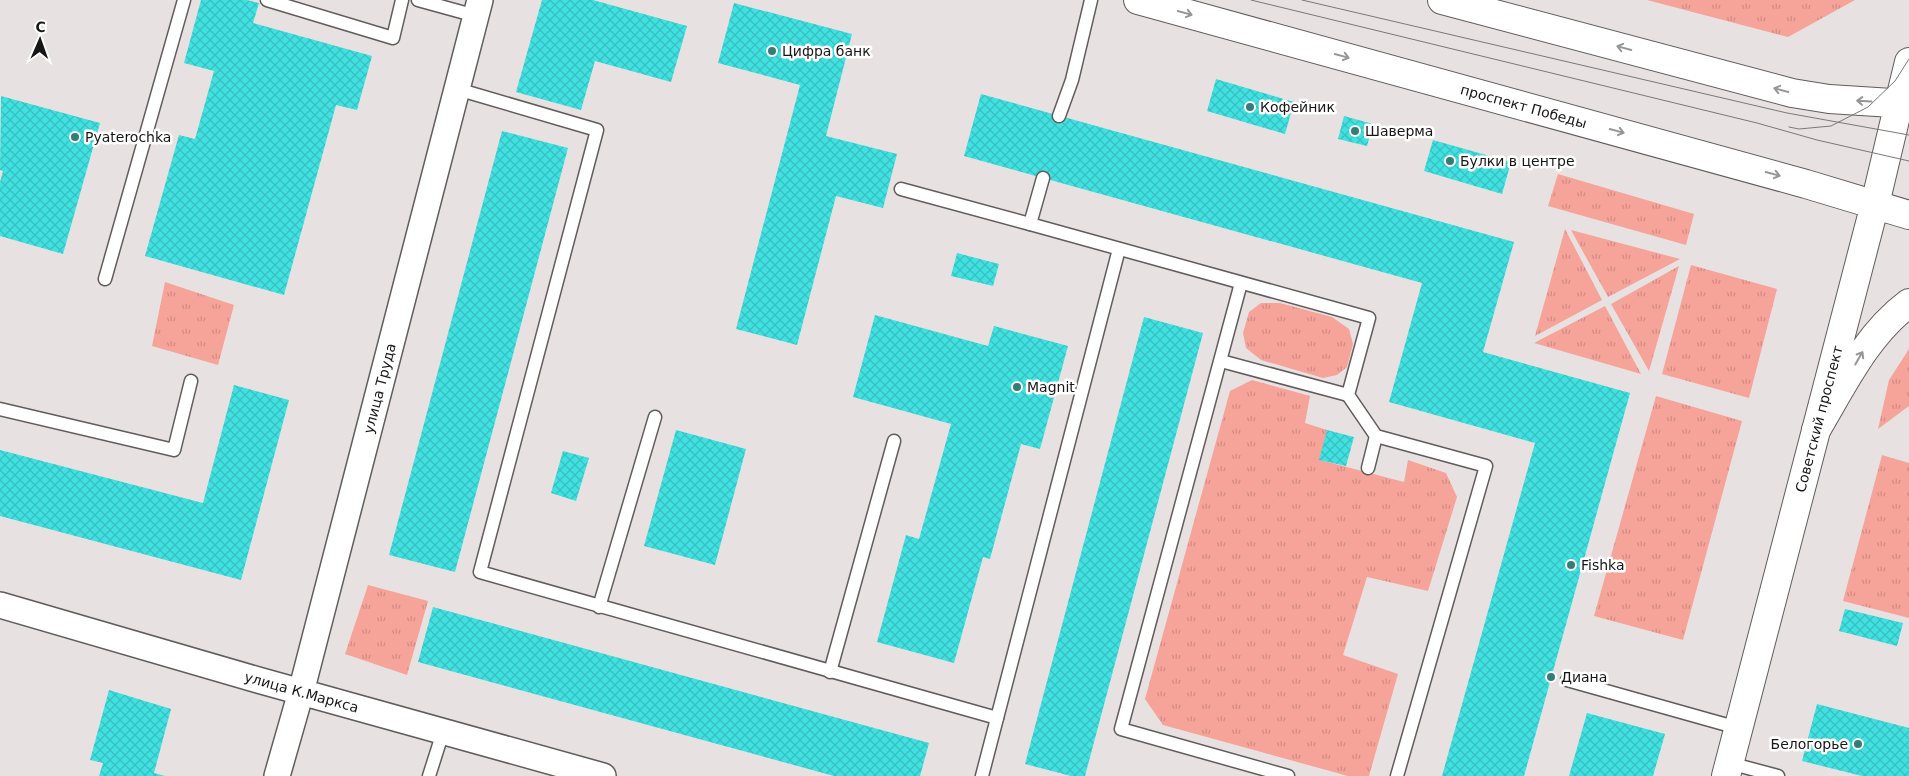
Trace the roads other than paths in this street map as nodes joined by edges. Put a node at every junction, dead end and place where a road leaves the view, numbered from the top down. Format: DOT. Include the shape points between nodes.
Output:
graph roads {
  1 [pos="184,0"];
  2 [pos="267,0"];
  3 [pos="402,0"];
  4 [pos="418,0"];
  5 [pos="1091,0"];
  6 [pos="1138,0"];
  7 [pos="1442,0"];
  8 [pos="478,8"];
  9 [pos="1909,62"];
  10 [pos="457,89"];
  11 [pos="1904,103"];
  12 [pos="1059,116"];
  13 [pos="1043,178"];
  14 [pos="901,189"];
  15 [pos="1875,204"];
  16 [pos="1909,215"];
  17 [pos="1030,224"];
  18 [pos="1119,249"];
  19 [pos="105,279"];
  20 [pos="1241,284"];
  21 [pos="1909,303"];
  22 [pos="1221,361"];
  23 [pos="191,381"];
  24 [pos="1348,395"];
  25 [pos="0,409"];
  26 [pos="654,417"];
  27 [pos="1816,430"];
  28 [pos="1376,436"];
  29 [pos="894,441"];
  30 [pos="1368,468"];
  31 [pos="0,605"];
  32 [pos="599,607"];
  33 [pos="830,672"];
  34 [pos="1567,680"];
  35 [pos="301,692"];
  36 [pos="997,718"];
  37 [pos="1738,728"];
  38 [pos="443,732"];
  39 [pos="1727,769"];
  40 [pos="277,776"];
  41 [pos="429,776"];
  42 [pos="603,776"];
  43 [pos="982,776"];
  44 [pos="1288,776"];
  45 [pos="1397,776"];
  46 [pos="1778,776"];
  1 -- 19 [label="lane"];
  2 -- 3 [label="lane" via="393,38"];
  4 -- 8 [label="lane"];
  5 -- 12 [label="lane" via="1072,80"];
  6 -- 15 [label="main road, проспект Победы, one-way"];
  11 -- 7 [label="main road, one-way" via="1829,99 1792,93"];
  8 -- 10 [label="street, улица Труда"];
  9 -- 11 [label="main road, Советский проспект"];
  10 -- 32 [label="lane" via="597,130 480,572"];
  10 -- 35 [label="street, улица Труда"];
  11 -- 15 [label="main road, Советский проспект"];
  13 -- 17 [label="lane"];
  14 -- 17 [label="lane"];
  15 -- 16 [label="main road, проспект Победы"];
  15 -- 27 [label="main road, Советский проспект"];
  17 -- 18 [label="lane"];
  18 -- 20 [label="lane"];
  18 -- 36 [label="lane"];
  20 -- 22 [label="lane"];
  20 -- 24 [label="lane" via="1369,318"];
  27 -- 21 [label="main road, one-way" via="1865,347 1892,316"];
  22 -- 24 [label="lane"];
  22 -- 44 [label="lane" via="1121,729"];
  23 -- 25 [label="lane" via="174,450"];
  24 -- 28 [label="lane"];
  26 -- 32 [label="lane"];
  27 -- 37 [label="main road, Советский проспект"];
  28 -- 30 [label="lane"];
  28 -- 45 [label="lane" via="1486,466"];
  29 -- 33 [label="lane"];
  31 -- 35 [label="street, улица К.Маркса"];
  32 -- 33 [label="lane"];
  33 -- 36 [label="lane"];
  34 -- 37 [label="lane"];
  35 -- 38 [label="street, улица К.Маркса"];
  35 -- 40 [label="street, улица Труда"];
  36 -- 43 [label="lane"];
  37 -- 39 [label="main road, Советский проспект"];
  38 -- 41 [label="lane"];
  38 -- 42 [label="street, улица К.Маркса"];
  39 -- 46 [label="lane"];
}
